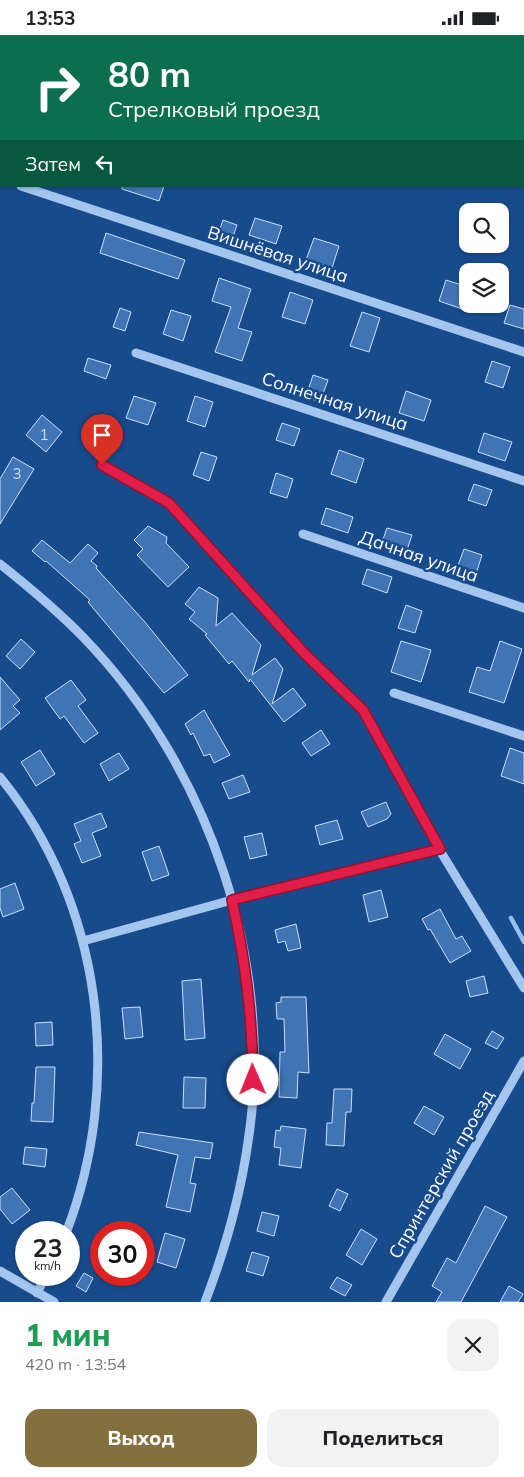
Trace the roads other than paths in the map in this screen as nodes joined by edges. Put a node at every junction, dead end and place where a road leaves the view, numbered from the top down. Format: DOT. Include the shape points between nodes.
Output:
graph roads {
  1 [pos="24,187"];
  2 [pos="524,352"];
  3 [pos="136,353"];
  4 [pos="102,465"];
  5 [pos="524,481"];
  6 [pos="303,534"];
  7 [pos="0,564"];
  8 [pos="524,608"];
  9 [pos="394,693"];
  10 [pos="524,736"];
  11 [pos="0,777"];
  12 [pos="440,849"];
  13 [pos="232,900"];
  14 [pos="83,941"];
  15 [pos="524,988"];
  16 [pos="524,1061"];
  17 [pos="70,1221"];
  18 [pos="0,1271"];
  19 [pos="40,1286"];
  20 [pos="37,1293"];
  21 [pos="54,1302"];
  22 [pos="204,1302"];
  23 [pos="386,1302"];
  1 -- 2 [label="street, Вишнёвая улица"];
  3 -- 5 [label="street, Солнечная улица"];
  4 -- 12 [label="street" via="169,503 304,653 363,710"];
  6 -- 8 [label="street, Дачная улица"];
  7 -- 13 [label="street" via="41,596 85,638 124,684 159,734 189,787 213,842"];
  9 -- 10 [label="street"];
  11 -- 14 [label="street" via="28,816 50,856 69,897"];
  12 -- 13 [label="street"];
  12 -- 15 [label="street"];
  13 -- 14 [label="street"];
  13 -- 22 [label="street" via="252,1019 253,1080 249,1140 238,1200 222,1258"];
  14 -- 17 [label="street" via="96,1012 99,1075 87,1165"];
  16 -- 23 [label="street, Спринтерский проезд"];
  18 -- 20 [label="street"];
  19 -- 20 [label="street"];
  20 -- 21 [label="street"];
}
